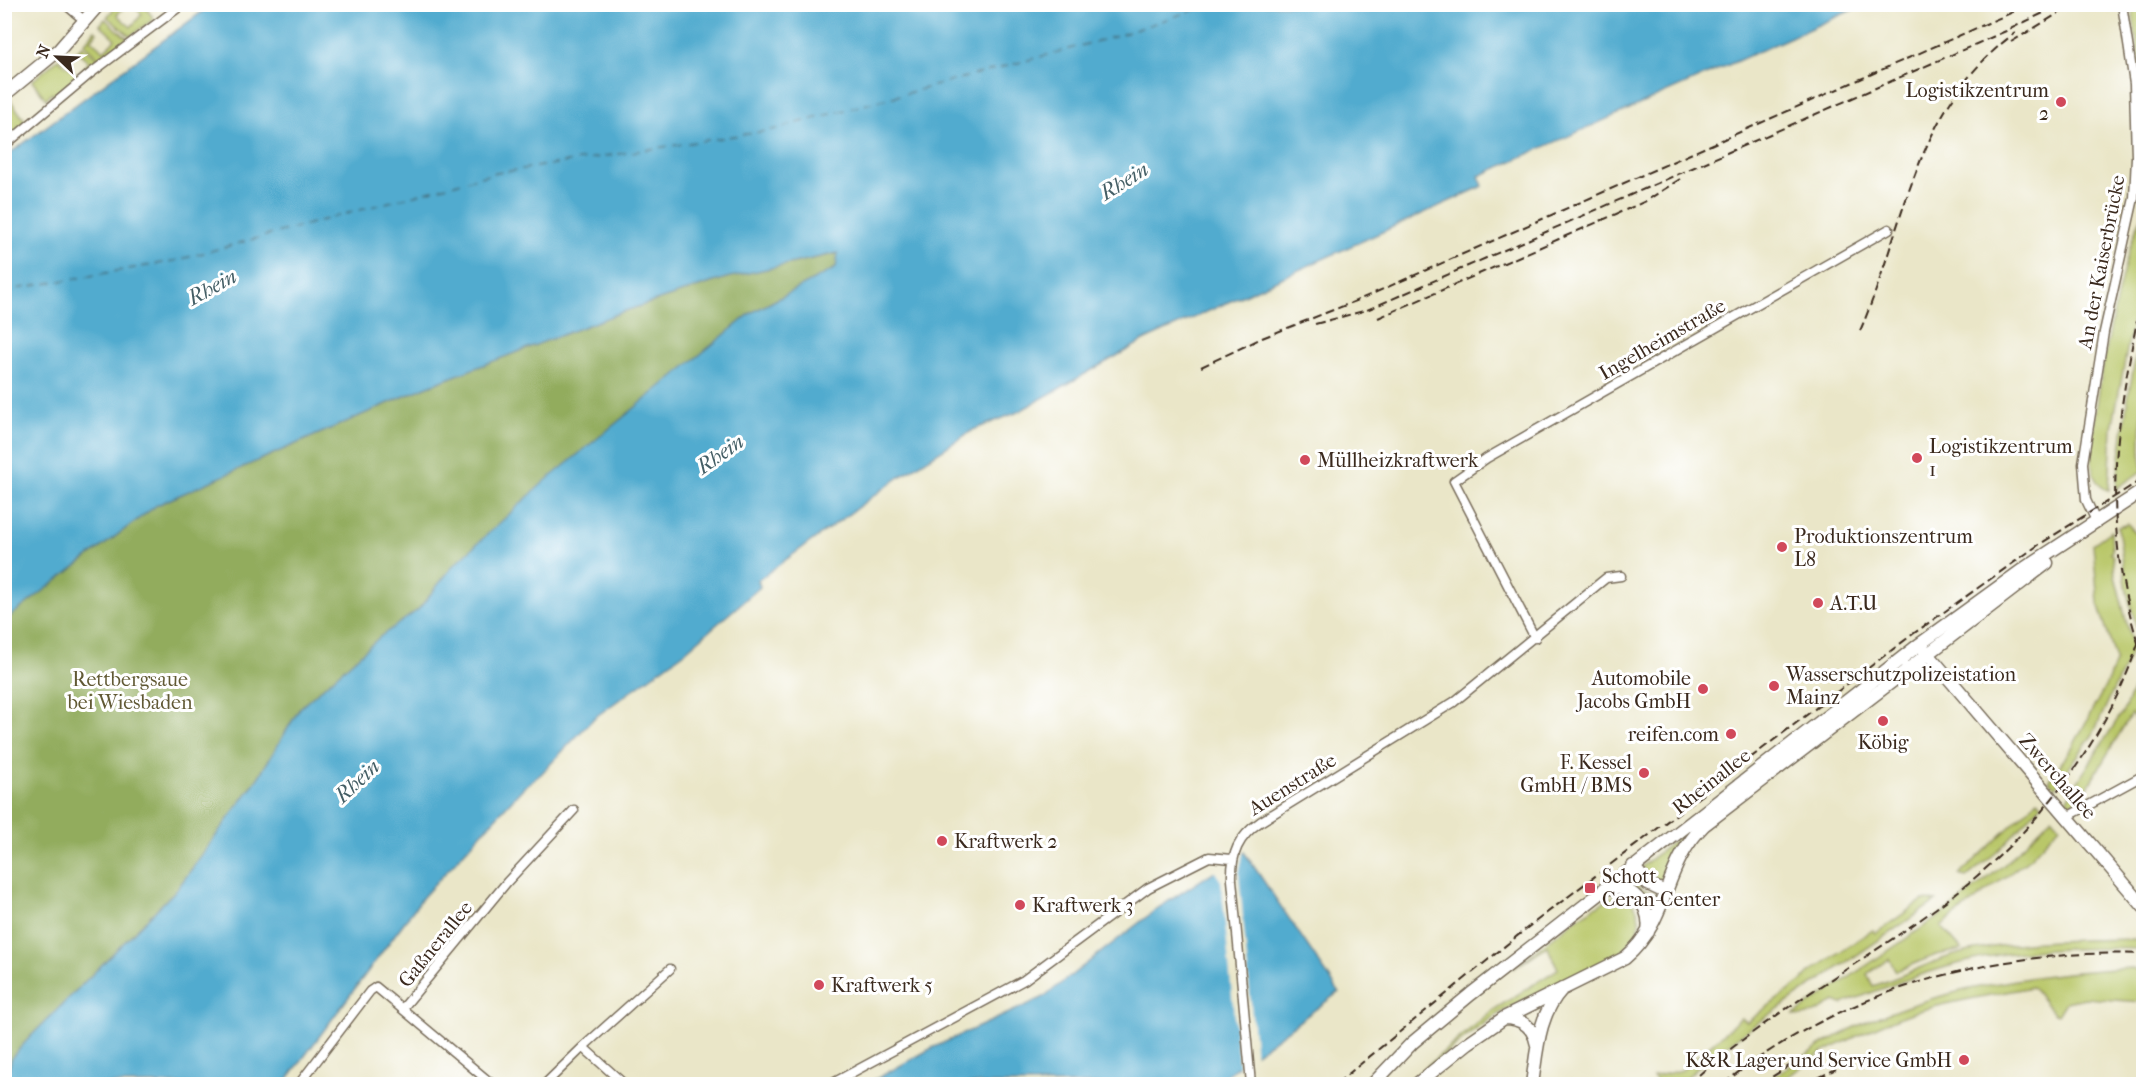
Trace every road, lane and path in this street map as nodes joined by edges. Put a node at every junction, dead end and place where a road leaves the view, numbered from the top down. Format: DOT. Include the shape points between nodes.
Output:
graph roads {
  1 [pos="65,4"];
  2 [pos="99,4"];
  3 [pos="183,4"];
  4 [pos="2122,4"];
  5 [pos="85,21"];
  6 [pos="4,95"];
  7 [pos="4,146"];
  8 [pos="2134,198"];
  9 [pos="2144,198"];
  10 [pos="1889,229"];
  11 [pos="2144,490"];
  12 [pos="2093,525"];
  13 [pos="1621,576"];
  14 [pos="1535,638"];
  15 [pos="1923,648"];
  16 [pos="1906,668"];
  17 [pos="1942,671"];
  18 [pos="2144,775"];
  19 [pos="573,810"];
  20 [pos="2067,817"];
  21 [pos="1232,859"];
  22 [pos="1634,866"];
  23 [pos="1604,889"];
  24 [pos="1665,892"];
  25 [pos="2144,906"];
  26 [pos="1647,936"];
  27 [pos="670,969"];
  28 [pos="1565,986"];
  29 [pos="403,1008"];
  30 [pos="1504,1018"];
  31 [pos="582,1047"];
  32 [pos="1537,1048"];
  33 [pos="299,1084"];
  34 [pos="492,1084"];
  35 [pos="545,1084"];
  36 [pos="624,1084"];
  37 [pos="831,1084"];
  38 [pos="1251,1084"];
  39 [pos="1373,1084"];
  40 [pos="1417,1084"];
  41 [pos="1532,1084"];
  1 -- 5 [label="street"];
  2 -- 5 [label="main road"];
  3 -- 7 [label="street" via="91,73"];
  4 -- 8 [label="street, An der Kaiserbrücke" via="2135,102"];
  5 -- 6 [label="main road" via="59,50"];
  8 -- 9 [label="street"];
  8 -- 12 [label="street, An der Kaiserbrücke" via="2104,332 2083,463"];
  10 -- 14 [label="street, Ingelheimstraße" via="1487,458 1454,481"];
  11 -- 12 [label="main road, Rheinallee"];
  12 -- 15 [label="main road, Rheinallee" via="2033,563"];
  13 -- 14 [label="street, Auenstraße" via="1606,578"];
  14 -- 21 [label="street, Auenstraße" via="1454,702 1255,825 1242,837"];
  15 -- 16 [label="main road, Rheinallee"];
  15 -- 17 [label="main road, Zwerchallee"];
  15 -- 22 [label="main road, Rheinallee"];
  16 -- 17 [label="main road"];
  16 -- 24 [label="main road, Rheinallee" via="1704,825 1682,852"];
  17 -- 20 [label="main road, Zwerchallee"];
  18 -- 20 [label="street"];
  19 -- 29 [label="street, Gaßnerallee" via="507,882"];
  20 -- 25 [label="main road, Zwerchallee"];
  21 -- 37 [label="street" via="1209,857 1172,875 1130,900 1024,980"];
  21 -- 38 [label="street"];
  22 -- 23 [label="main road, Rheinallee"];
  22 -- 24 [label="main road" via="1648,884"];
  23 -- 26 [label="main road" via="1619,888 1638,897 1648,915"];
  23 -- 39 [label="main road, Rheinallee" via="1412,1043"];
  24 -- 26 [label="main road, Rheinallee"];
  26 -- 28 [label="main road, Rheinallee" via="1616,964"];
  27 -- 31 [label="street"];
  28 -- 30 [label="main road, Rheinallee"];
  28 -- 32 [label="main road" via="1547,1011"];
  29 -- 33 [label="street, Gaßnerallee" via="373,988"];
  29 -- 34 [label="street"];
  30 -- 32 [label="main road" via="1526,1024"];
  30 -- 40 [label="main road, Rheinallee"];
  31 -- 35 [label="street"];
  31 -- 36 [label="street"];
  32 -- 41 [label="main road"];
}
